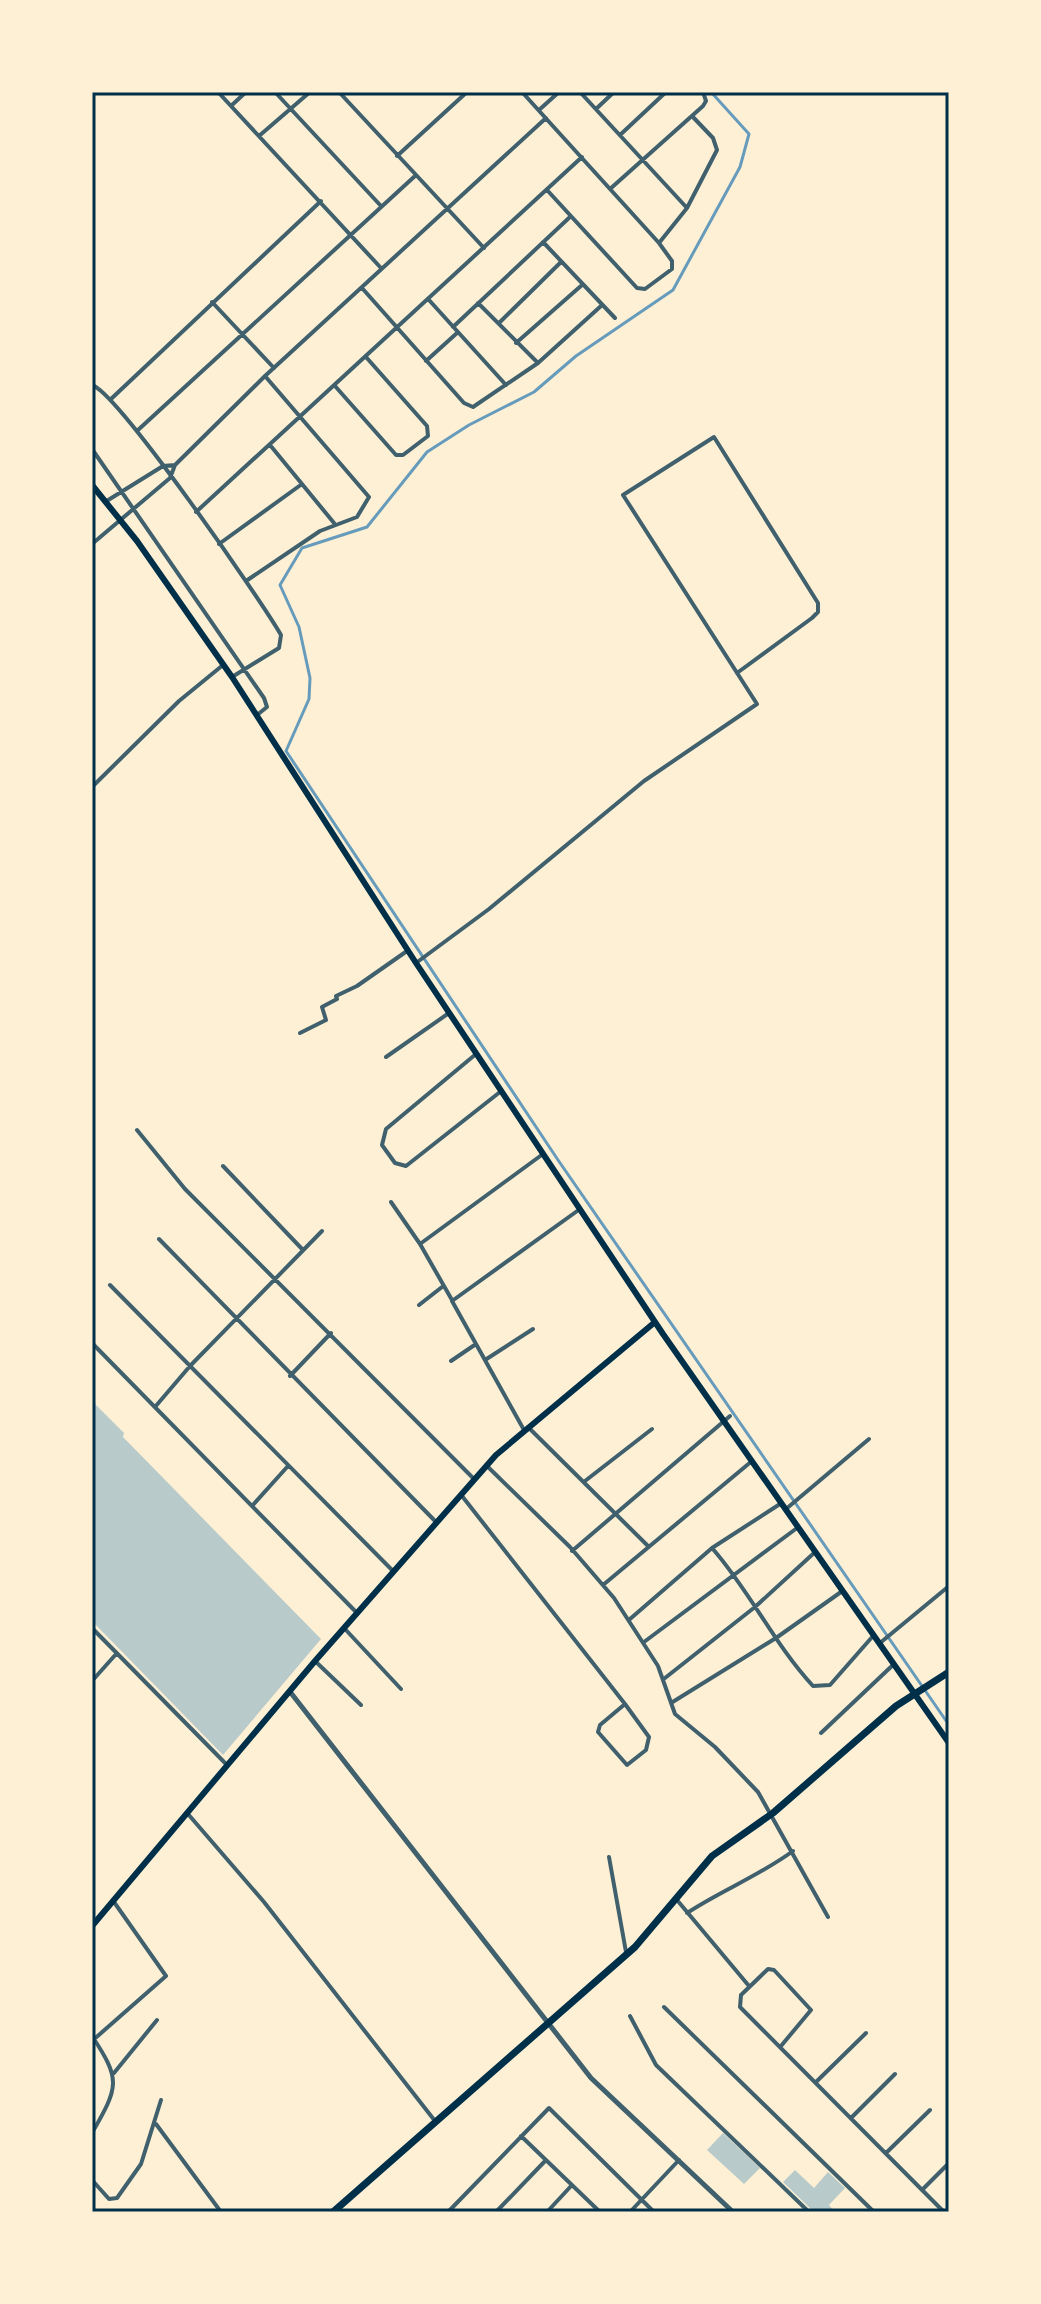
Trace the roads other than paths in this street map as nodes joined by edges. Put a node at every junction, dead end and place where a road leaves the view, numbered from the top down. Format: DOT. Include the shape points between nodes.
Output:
graph roads {
  1 [pos="218,92"];
  2 [pos="246,92"];
  3 [pos="275,92"];
  4 [pos="310,92"];
  5 [pos="339,92"];
  6 [pos="467,92"];
  7 [pos="522,92"];
  8 [pos="559,92"];
  9 [pos="580,92"];
  10 [pos="614,92"];
  11 [pos="666,92"];
  12 [pos="703,92"];
  13 [pos="232,105"];
  14 [pos="290,109"];
  15 [pos="596,109"];
  16 [pos="539,110"];
  17 [pos="692,116"];
  18 [pos="546,118"];
  19 [pos="620,135"];
  20 [pos="259,136"];
  21 [pos="397,156"];
  22 [pos="582,157"];
  23 [pos="642,159"];
  24 [pos="415,176"];
  25 [pos="610,189"];
  26 [pos="547,190"];
  27 [pos="321,201"];
  28 [pos="381,206"];
  29 [pos="687,208"];
  30 [pos="447,209"];
  31 [pos="571,216"];
  32 [pos="350,234"];
  33 [pos="543,242"];
  34 [pos="659,243"];
  35 [pos="484,248"];
  36 [pos="561,262"];
  37 [pos="381,268"];
  38 [pos="582,285"];
  39 [pos="362,288"];
  40 [pos="429,300"];
  41 [pos="212,302"];
  42 [pos="478,303"];
  43 [pos="601,306"];
  44 [pos="615,318"];
  45 [pos="499,323"];
  46 [pos="453,327"];
  47 [pos="395,328"];
  48 [pos="458,333"];
  49 [pos="242,334"];
  50 [pos="516,343"];
  51 [pos="366,357"];
  52 [pos="426,361"];
  53 [pos="538,363"];
  54 [pos="274,368"];
  55 [pos="265,376"];
  56 [pos="92,385"];
  57 [pos="506,385"];
  58 [pos="335,386"];
  59 [pos="111,399"];
  60 [pos="302,418"];
  61 [pos="138,430"];
  62 [pos="270,445"];
  63 [pos="92,449"];
  64 [pos="175,465"];
  65 [pos="163,466"];
  66 [pos="170,478"];
  67 [pos="302,484"];
  68 [pos="92,485"];
  69 [pos="114,497"];
  70 [pos="132,510"];
  71 [pos="196,512"];
  72 [pos="122,518"];
  73 [pos="334,523"];
  74 [pos="92,544"];
  75 [pos="219,544"];
  76 [pos="245,581"];
  77 [pos="223,665"];
  78 [pos="242,670"];
  79 [pos="737,673"];
  80 [pos="233,676"];
  81 [pos="258,714"];
  82 [pos="92,787"];
  83 [pos="407,951"];
  84 [pos="419,962"];
  85 [pos="449,1013"];
  86 [pos="300,1033"];
  87 [pos="476,1054"];
  88 [pos="386,1057"];
  89 [pos="501,1091"];
  90 [pos="137,1130"];
  91 [pos="543,1154"];
  92 [pos="223,1166"];
  93 [pos="391,1202"];
  94 [pos="580,1209"];
  95 [pos="322,1231"];
  96 [pos="159,1239"];
  97 [pos="420,1244"];
  98 [pos="303,1250"];
  99 [pos="273,1280"];
  100 [pos="110,1285"];
  101 [pos="442,1287"];
  102 [pos="452,1301"];
  103 [pos="419,1305"];
  104 [pos="236,1320"];
  105 [pos="655,1322"];
  106 [pos="533,1329"];
  107 [pos="331,1333"];
  108 [pos="92,1343"];
  109 [pos="476,1344"];
  110 [pos="485,1360"];
  111 [pos="451,1361"];
  112 [pos="190,1366"];
  113 [pos="290,1376"];
  114 [pos="155,1407"];
  115 [pos="730,1416"];
  116 [pos="723,1422"];
  117 [pos="526,1428"];
  118 [pos="652,1429"];
  119 [pos="869,1439"];
  120 [pos="491,1461"];
  121 [pos="752,1461"];
  122 [pos="288,1466"];
  123 [pos="474,1479"];
  124 [pos="584,1481"];
  125 [pos="461,1494"];
  126 [pos="252,1506"];
  127 [pos="782,1507"];
  128 [pos="616,1515"];
  129 [pos="437,1523"];
  130 [pos="797,1528"];
  131 [pos="648,1546"];
  132 [pos="712,1548"];
  133 [pos="574,1549"];
  134 [pos="814,1553"];
  135 [pos="733,1572"];
  136 [pos="394,1573"];
  137 [pos="605,1583"];
  138 [pos="949,1586"];
  139 [pos="841,1592"];
  140 [pos="755,1607"];
  141 [pos="358,1614"];
  142 [pos="631,1618"];
  143 [pos="92,1628"];
  144 [pos="345,1629"];
  145 [pos="873,1636"];
  146 [pos="776,1638"];
  147 [pos="644,1642"];
  148 [pos="879,1644"];
  149 [pos="116,1654"];
  150 [pos="315,1661"];
  151 [pos="894,1664"];
  152 [pos="949,1672"];
  153 [pos="665,1678"];
  154 [pos="92,1681"];
  155 [pos="401,1689"];
  156 [pos="291,1693"];
  157 [pos="916,1693"];
  158 [pos="671,1703"];
  159 [pos="625,1704"];
  160 [pos="361,1705"];
  161 [pos="821,1733"];
  162 [pos="949,1743"];
  163 [pos="227,1765"];
  164 [pos="773,1813"];
  165 [pos="188,1814"];
  166 [pos="793,1851"];
  167 [pos="609,1857"];
  168 [pos="677,1900"];
  169 [pos="113,1901"];
  170 [pos="687,1913"];
  171 [pos="828,1917"];
  172 [pos="92,1926"];
  173 [pos="627,1955"];
  174 [pos="749,1986"];
  175 [pos="664,2007"];
  176 [pos="630,2016"];
  177 [pos="157,2020"];
  178 [pos="548,2023"];
  179 [pos="866,2033"];
  180 [pos="93,2038"];
  181 [pos="781,2046"];
  182 [pos="114,2073"];
  183 [pos="895,2074"];
  184 [pos="816,2082"];
  185 [pos="161,2100"];
  186 [pos="930,2110"];
  187 [pos="851,2118"];
  188 [pos="435,2121"];
  189 [pos="155,2123"];
  190 [pos="92,2133"];
  191 [pos="521,2136"];
  192 [pos="886,2153"];
  193 [pos="546,2160"];
  194 [pos="679,2160"];
  195 [pos="949,2163"];
  196 [pos="92,2180"];
  197 [pos="572,2185"];
  198 [pos="922,2190"];
  199 [pos="642,2201"];
  200 [pos="221,2212"];
  201 [pos="333,2212"];
  202 [pos="448,2212"];
  203 [pos="496,2212"];
  204 [pos="547,2212"];
  205 [pos="600,2212"];
  206 [pos="630,2212"];
  207 [pos="654,2212"];
  208 [pos="733,2212"];
  209 [pos="809,2212"];
  210 [pos="874,2212"];
  211 [pos="944,2212"];
  1 -- 13 [label="street"];
  2 -- 13 [label="street"];
  3 -- 14 [label="street"];
  4 -- 14 [label="street"];
  5 -- 21 [label="street"];
  6 -- 21 [label="street"];
  7 -- 16 [label="street"];
  8 -- 16 [label="street"];
  9 -- 15 [label="street"];
  10 -- 15 [label="street"];
  11 -- 19 [label="street"];
  12 -- 17 [label="street" via="706,103"];
  13 -- 20 [label="street"];
  14 -- 20 [label="street"];
  14 -- 28 [label="street"];
  15 -- 19 [label="street"];
  16 -- 18 [label="street"];
  17 -- 23 [label="street"];
  17 -- 29 [label="street" via="717,150"];
  18 -- 22 [label="street"];
  18 -- 30 [label="street"];
  19 -- 23 [label="street"];
  20 -- 27 [label="street"];
  21 -- 24 [label="street"];
  22 -- 25 [label="street"];
  22 -- 26 [label="street"];
  23 -- 25 [label="street"];
  23 -- 29 [label="street"];
  24 -- 28 [label="street"];
  24 -- 30 [label="street"];
  25 -- 34 [label="street"];
  26 -- 31 [label="street"];
  26 -- 35 [label="street"];
  27 -- 32 [label="street"];
  27 -- 41 [label="street"];
  28 -- 32 [label="street"];
  29 -- 34 [label="street"];
  30 -- 35 [label="street"];
  30 -- 37 [label="street"];
  31 -- 33 [label="street"];
  31 -- 34 [label="street" via="640,290 672,269"];
  32 -- 37 [label="street"];
  32 -- 49 [label="street"];
  33 -- 36 [label="street"];
  33 -- 42 [label="street"];
  35 -- 40 [label="street"];
  36 -- 38 [label="street"];
  36 -- 45 [label="street"];
  37 -- 39 [label="street"];
  38 -- 43 [label="street"];
  38 -- 50 [label="street"];
  39 -- 47 [label="street"];
  39 -- 54 [label="street"];
  40 -- 46 [label="street"];
  40 -- 47 [label="street"];
  41 -- 49 [label="street"];
  41 -- 59 [label="street"];
  42 -- 45 [label="street"];
  42 -- 46 [label="street"];
  43 -- 44 [label="street"];
  43 -- 53 [label="street"];
  45 -- 50 [label="street"];
  46 -- 48 [label="street"];
  47 -- 51 [label="street"];
  47 -- 52 [label="street"];
  48 -- 52 [label="street"];
  48 -- 57 [label="street"];
  49 -- 54 [label="street"];
  49 -- 61 [label="street"];
  50 -- 53 [label="street"];
  51 -- 58 [label="street"];
  51 -- 58 [label="street" via="428,436 403,455 390,450"];
  52 -- 57 [label="street" via="469,406"];
  53 -- 57 [label="street"];
  54 -- 55 [label="street"];
  55 -- 60 [label="street"];
  55 -- 64 [label="street"];
  56 -- 59 [label="street"];
  58 -- 60 [label="street"];
  59 -- 61 [label="street"];
  60 -- 62 [label="street"];
  60 -- 73 [label="street" via="369,497 357,517"];
  61 -- 65 [label="street"];
  62 -- 67 [label="street"];
  62 -- 71 [label="street"];
  63 -- 69 [label="street"];
  64 -- 65 [label="street"];
  64 -- 66 [label="street"];
  65 -- 66 [label="street"];
  65 -- 69 [label="street"];
  66 -- 70 [label="street"];
  66 -- 71 [label="street"];
  67 -- 73 [label="street"];
  67 -- 75 [label="street"];
  68 -- 69 [label="main road"];
  69 -- 70 [label="street"];
  69 -- 72 [label="main road"];
  70 -- 72 [label="street"];
  70 -- 78 [label="street"];
  71 -- 75 [label="street"];
  72 -- 74 [label="street"];
  72 -- 77 [label="main road"];
  73 -- 76 [label="street"];
  75 -- 76 [label="street"];
  76 -- 78 [label="street" via="283,640 279,648"];
  77 -- 80 [label="main road"];
  77 -- 82 [label="street"];
  78 -- 80 [label="street"];
  78 -- 81 [label="street" via="264,698 266,708"];
  79 -- 79 [label="street" via="623,495 714,437 818,603 812,618"];
  79 -- 84 [label="street" via="757,704 644,781"];
  80 -- 81 [label="main road"];
  81 -- 83 [label="main road"];
  83 -- 84 [label="main road"];
  83 -- 86 [label="street" via="336,996 322,1007 326,1020"];
  84 -- 85 [label="main road"];
  85 -- 87 [label="main road"];
  85 -- 88 [label="street"];
  87 -- 89 [label="main road"];
  87 -- 89 [label="street" via="386,1129 382,1145 395,1163 406,1166"];
  89 -- 91 [label="main road"];
  90 -- 99 [label="street" via="185,1189"];
  91 -- 94 [label="main road"];
  91 -- 97 [label="street"];
  92 -- 98 [label="street"];
  93 -- 97 [label="street"];
  94 -- 102 [label="street"];
  94 -- 105 [label="main road"];
  95 -- 98 [label="street"];
  96 -- 104 [label="street"];
  97 -- 101 [label="street"];
  98 -- 99 [label="street"];
  99 -- 104 [label="street"];
  99 -- 107 [label="street"];
  100 -- 112 [label="street"];
  101 -- 102 [label="street"];
  101 -- 103 [label="street"];
  102 -- 109 [label="street"];
  104 -- 112 [label="street"];
  104 -- 113 [label="street"];
  105 -- 116 [label="main road"];
  105 -- 117 [label="main road"];
  106 -- 110 [label="street"];
  107 -- 113 [label="street"];
  107 -- 123 [label="street"];
  108 -- 114 [label="street"];
  109 -- 110 [label="street"];
  109 -- 111 [label="street"];
  110 -- 117 [label="street"];
  112 -- 114 [label="street"];
  112 -- 122 [label="street"];
  113 -- 129 [label="street"];
  114 -- 126 [label="street"];
  115 -- 116 [label="street"];
  116 -- 121 [label="main road"];
  116 -- 128 [label="street"];
  117 -- 120 [label="main road"];
  117 -- 124 [label="street"];
  118 -- 124 [label="street"];
  119 -- 127 [label="street" via="800,1499"];
  120 -- 123 [label="main road"];
  120 -- 133 [label="street"];
  121 -- 127 [label="main road"];
  121 -- 131 [label="street"];
  122 -- 126 [label="street"];
  122 -- 136 [label="street"];
  123 -- 125 [label="main road"];
  124 -- 128 [label="street"];
  125 -- 129 [label="main road"];
  125 -- 159 [label="street"];
  126 -- 141 [label="street"];
  127 -- 130 [label="main road"];
  127 -- 132 [label="street"];
  128 -- 131 [label="street"];
  128 -- 133 [label="street"];
  129 -- 136 [label="main road"];
  130 -- 134 [label="main road"];
  130 -- 135 [label="street"];
  131 -- 137 [label="street"];
  132 -- 135 [label="street"];
  132 -- 142 [label="street"];
  133 -- 137 [label="street"];
  134 -- 139 [label="main road"];
  134 -- 140 [label="street"];
  135 -- 140 [label="street"];
  135 -- 147 [label="street"];
  136 -- 141 [label="main road"];
  137 -- 142 [label="street"];
  138 -- 148 [label="street"];
  139 -- 145 [label="main road"];
  139 -- 146 [label="street"];
  140 -- 146 [label="street"];
  140 -- 153 [label="street"];
  141 -- 144 [label="main road"];
  142 -- 147 [label="street"];
  143 -- 149 [label="street"];
  144 -- 150 [label="main road"];
  144 -- 155 [label="street"];
  145 -- 146 [label="street" via="830,1685 818,1688 786,1657"];
  145 -- 148 [label="main road"];
  146 -- 158 [label="street"];
  147 -- 153 [label="street"];
  148 -- 151 [label="main road"];
  149 -- 154 [label="street"];
  149 -- 163 [label="street"];
  150 -- 156 [label="main road"];
  150 -- 160 [label="street"];
  151 -- 157 [label="main road"];
  151 -- 161 [label="street"];
  152 -- 157 [label="highway"];
  153 -- 158 [label="street"];
  156 -- 163 [label="main road"];
  156 -- 178 [label="street"];
  157 -- 162 [label="main road"];
  157 -- 164 [label="highway"];
  158 -- 164 [label="street" via="679,1718 742,1773"];
  159 -- 159 [label="street" via="598,1732 627,1765 651,1741"];
  163 -- 165 [label="main road"];
  164 -- 166 [label="street"];
  164 -- 168 [label="highway" via="712,1856"];
  165 -- 169 [label="main road"];
  165 -- 188 [label="street" via="264,1902"];
  166 -- 170 [label="street" via="764,1873"];
  166 -- 171 [label="street"];
  167 -- 173 [label="street"];
  168 -- 170 [label="street"];
  168 -- 173 [label="highway"];
  169 -- 172 [label="main road"];
  169 -- 180 [label="street" via="166,1976"];
  170 -- 174 [label="street"];
  173 -- 178 [label="highway"];
  174 -- 181 [label="street" via="737,2003"];
  174 -- 181 [label="street" via="771,1969 811,2010"];
  175 -- 210 [label="street"];
  176 -- 209 [label="street" via="656,2065"];
  177 -- 182 [label="street"];
  178 -- 188 [label="highway"];
  178 -- 194 [label="street" via="591,2078"];
  179 -- 184 [label="street"];
  180 -- 182 [label="street"];
  181 -- 184 [label="street"];
  182 -- 190 [label="street" via="112,2092"];
  183 -- 187 [label="street"];
  184 -- 187 [label="street"];
  185 -- 189 [label="street"];
  186 -- 192 [label="street"];
  187 -- 192 [label="street"];
  188 -- 201 [label="highway"];
  189 -- 196 [label="street" via="141,2164 117,2198 111,2201"];
  189 -- 200 [label="street"];
  191 -- 193 [label="street"];
  191 -- 199 [label="street" via="544,2109 551,2108"];
  191 -- 202 [label="street"];
  192 -- 198 [label="street"];
  193 -- 197 [label="street"];
  193 -- 203 [label="street"];
  194 -- 199 [label="street"];
  194 -- 208 [label="street"];
  195 -- 198 [label="street"];
  197 -- 204 [label="street"];
  197 -- 205 [label="street"];
  198 -- 211 [label="street"];
  199 -- 206 [label="street"];
  199 -- 207 [label="street"];
}
